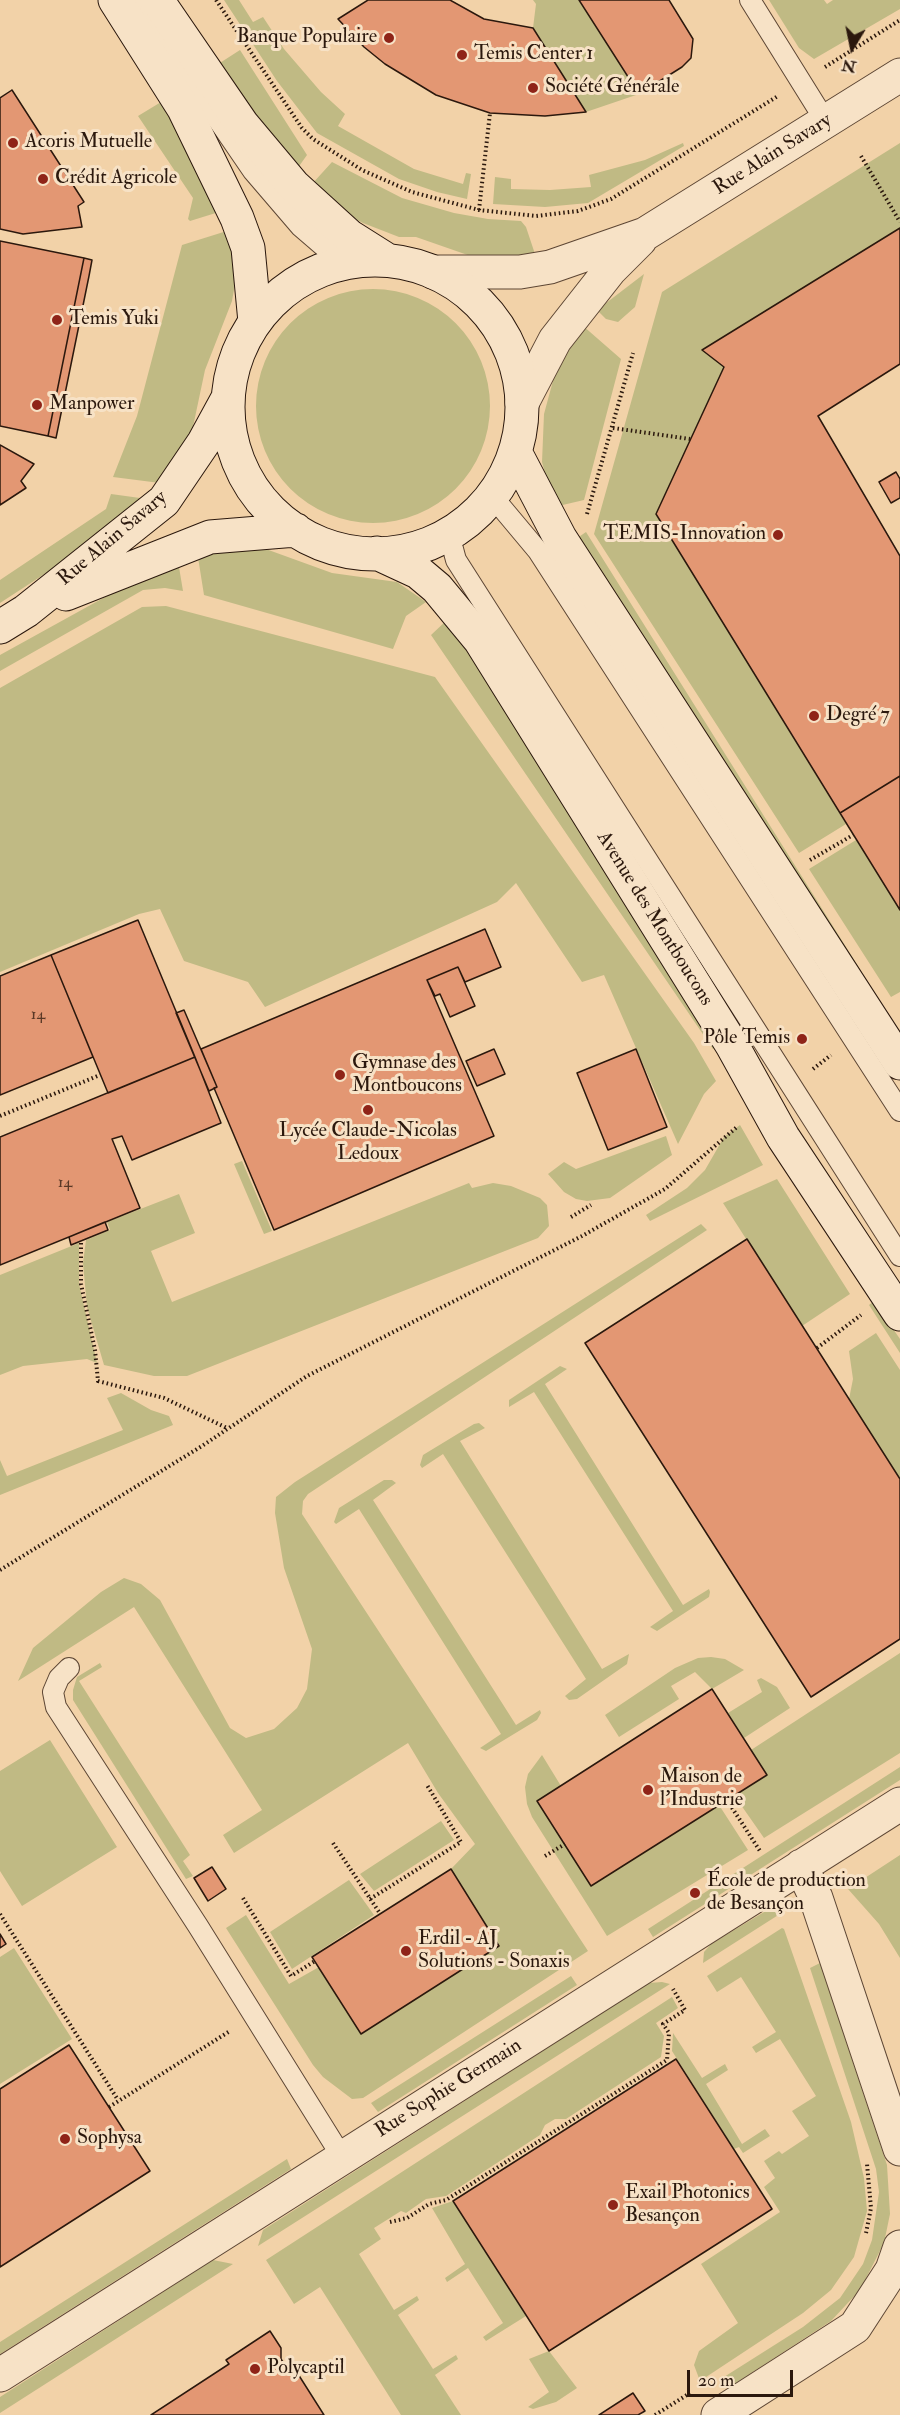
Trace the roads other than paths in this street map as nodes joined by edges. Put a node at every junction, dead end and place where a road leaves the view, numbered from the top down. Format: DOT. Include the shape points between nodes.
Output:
graph roads {
  1 [pos="116,0"];
  2 [pos="136,0"];
  3 [pos="157,0"];
  4 [pos="750,0"];
  5 [pos="900,75"];
  6 [pos="826,122"];
  7 [pos="645,234"];
  8 [pos="387,260"];
  9 [pos="344,264"];
  10 [pos="433,272"];
  11 [pos="255,322"];
  12 [pos="228,398"];
  13 [pos="522,403"];
  14 [pos="515,452"];
  15 [pos="492,496"];
  16 [pos="296,530"];
  17 [pos="449,534"];
  18 [pos="377,553"];
  19 [pos="13,619"];
  20 [pos="900,1063"];
  21 [pos="900,1111"];
  22 [pos="900,1256"];
  23 [pos="900,1314"];
  24 [pos="69,1668"];
  25 [pos="900,1804"];
  26 [pos="801,1866"];
  27 [pos="900,2149"];
  28 [pos="342,2157"];
  29 [pos="896,2267"];
  30 [pos="0,2375"];
  31 [pos="734,2411"];
  1 -- 11 [label="street" via="184,109 237,218 248,248"];
  2 -- 9 [label="lane" via="253,171 301,227"];
  3 -- 8 [label="street" via="242,124 294,186 349,236"];
  4 -- 6 [label="lane"];
  5 -- 6 [label="street, Rue Alain Savary"];
  6 -- 7 [label="street, Rue Alain Savary"];
  7 -- 10 [label="street, Rue Alain Savary" via="550,267 520,272"];
  7 -- 13 [label="street, Rue Alain Savary" via="610,270 555,340"];
  8 -- 9 [label="street"];
  8 -- 10 [label="street"];
  9 -- 11 [label="street" via="294,285"];
  10 -- 13 [label="street" via="472,297 501,331 519,373"];
  11 -- 12 [label="street" via="239,352"];
  12 -- 16 [label="street" via="231,432 240,465 258,496"];
  12 -- 19 [label="street, Rue Alain Savary" via="164,501"];
  13 -- 14 [label="street"];
  14 -- 15 [label="street"];
  14 -- 20 [label="street" via="560,538"];
  15 -- 17 [label="street"];
  15 -- 21 [label="lane" via="538,551"];
  16 -- 18 [label="street" via="335,548"];
  16 -- 19 [label="street, Rue Alain Savary" via="210,537"];
  17 -- 18 [label="street" via="414,549"];
  17 -- 22 [label="lane" via="456,560"];
  18 -- 23 [label="street, Avenue des Montboucons" via="418,572 437,588 480,640 732,1045 783,1137"];
  24 -- 28 [label="lane" via="53,1692 56,1707"];
  25 -- 26 [label="street, Rue Sophie Germain"];
  26 -- 27 [label="street" via="816,1898"];
  26 -- 28 [label="street, Rue Sophie Germain"];
  28 -- 30 [label="street, Rue Sophie Germain"];
  29 -- 31 [label="street" via="855,2327"];
}
